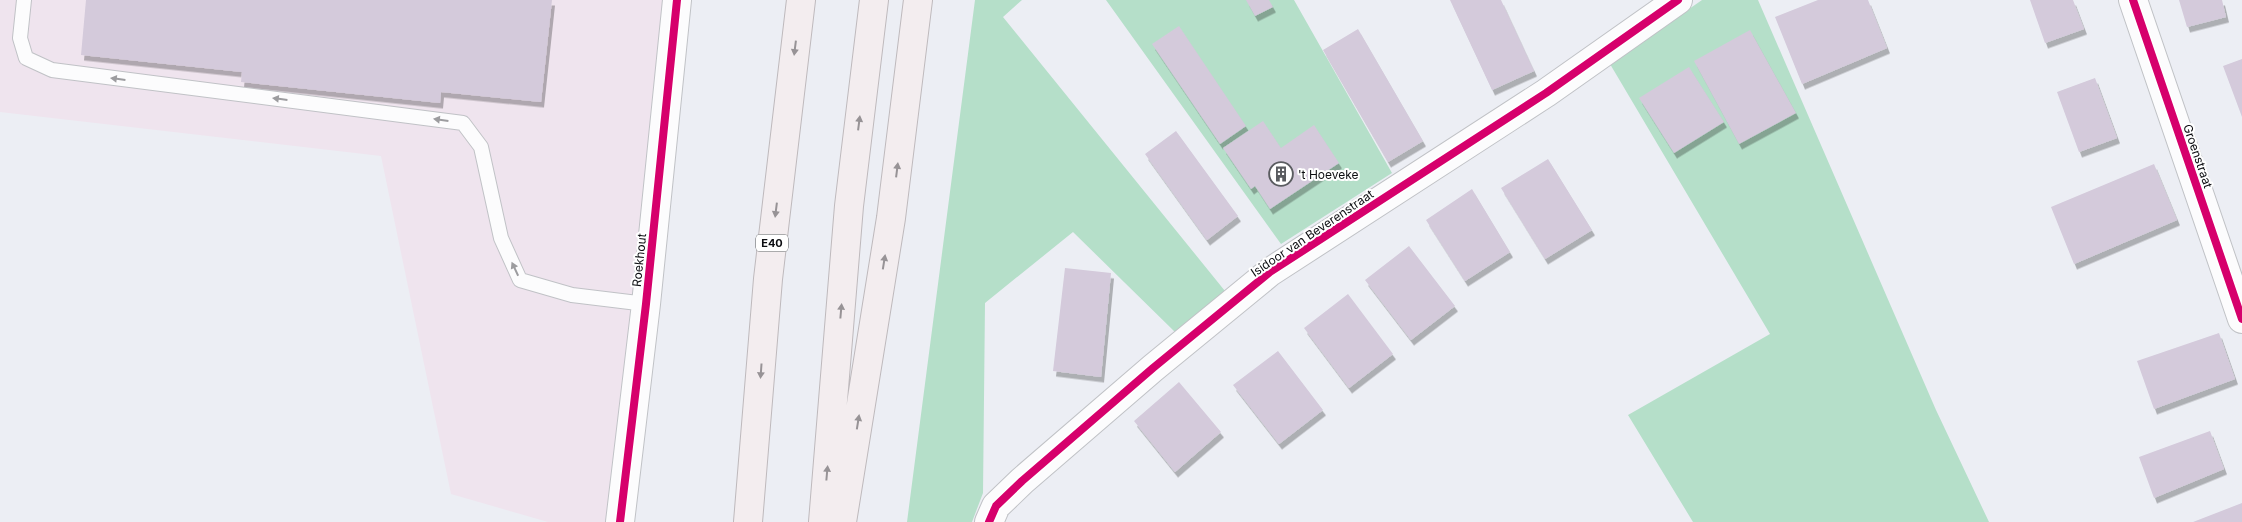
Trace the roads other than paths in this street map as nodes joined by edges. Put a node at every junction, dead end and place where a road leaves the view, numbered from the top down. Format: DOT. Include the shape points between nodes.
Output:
graph roads {
  1 [pos="24,0"];
  2 [pos="677,0"];
  3 [pos="801,0"];
  4 [pos="874,0"];
  5 [pos="918,0"];
  6 [pos="1678,0"];
  7 [pos="2132,0"];
  8 [pos="646,304"];
  9 [pos="2242,319"];
  10 [pos="620,522"];
  11 [pos="748,522"];
  12 [pos="823,522"];
  13 [pos="842,522"];
  14 [pos="989,522"];
  8 -- 1 [label="lane, one-way" via="572,294 520,280 501,238 480,148 463,123 52,70 26,58 20,38"];
  2 -- 8 [label="street, Roekhout"];
  3 -- 11 [label="highway, E40, one-way" via="768,279"];
  12 -- 4 [label="highway, one-way" via="850,206"];
  13 -- 5 [label="highway, one-way" via="891,218"];
  6 -- 14 [label="street, Isidoor van Beverenstraat" via="1546,93 1270,272 1022,481 996,506"];
  7 -- 9 [label="street, Groenstraat"];
  8 -- 10 [label="street, Roekhout"];
}
